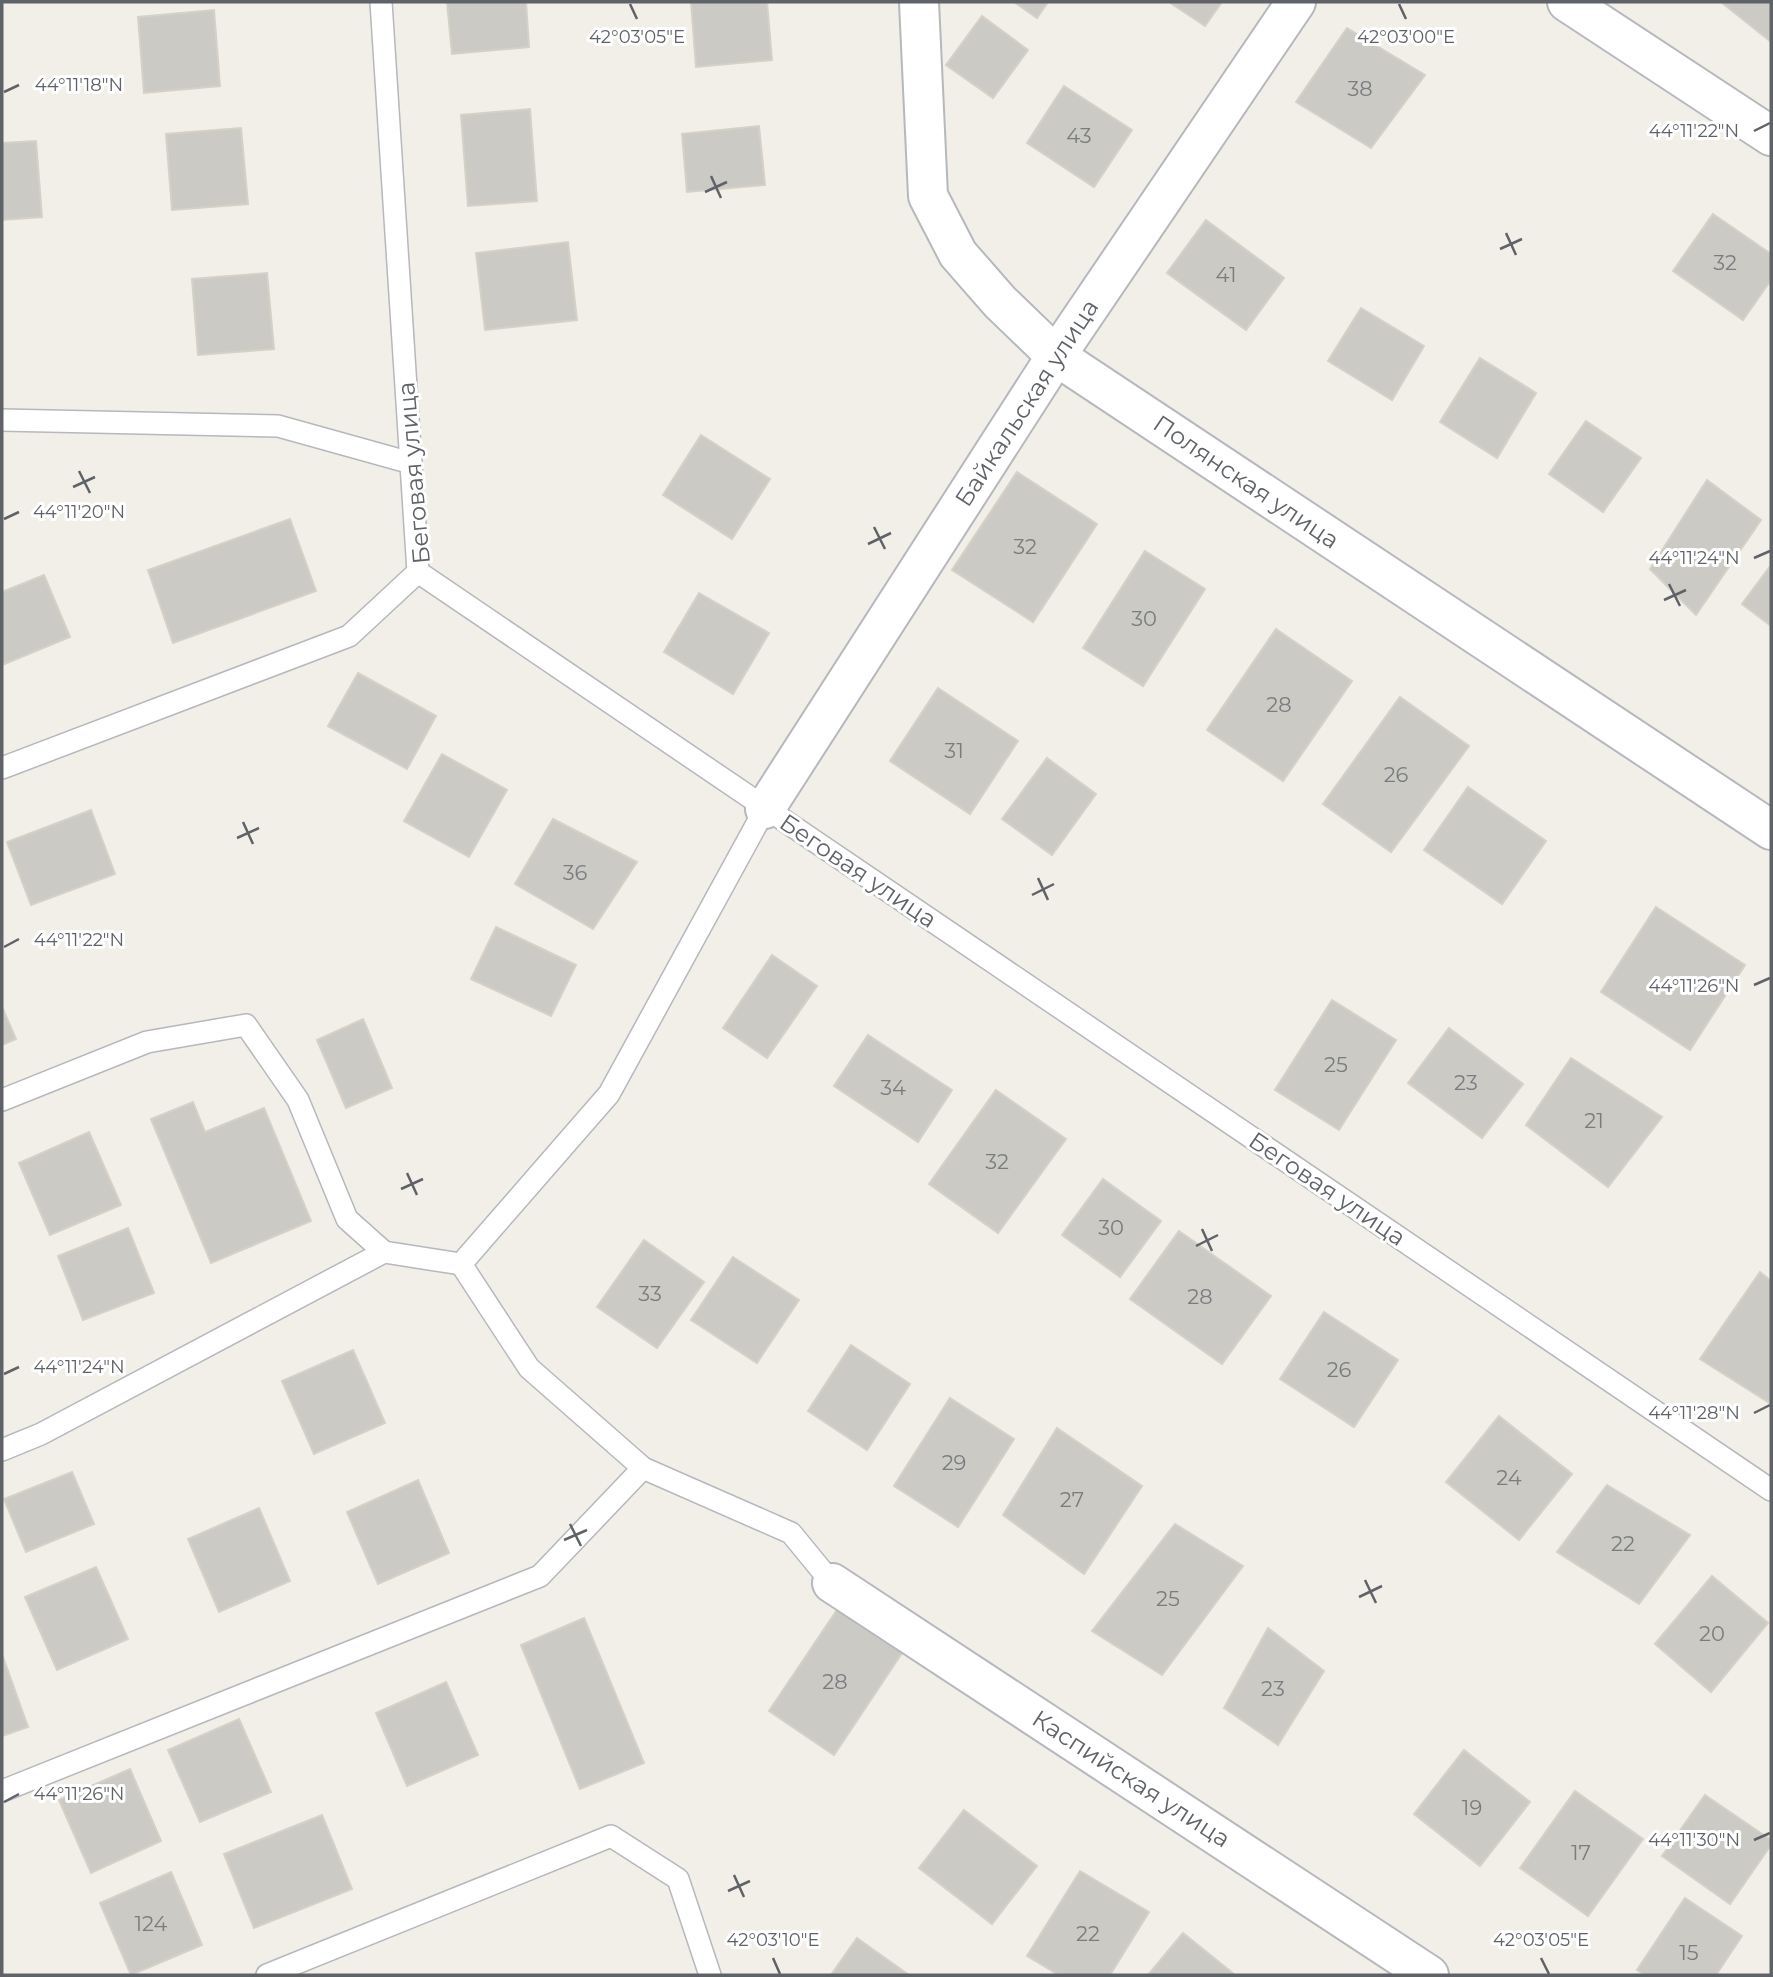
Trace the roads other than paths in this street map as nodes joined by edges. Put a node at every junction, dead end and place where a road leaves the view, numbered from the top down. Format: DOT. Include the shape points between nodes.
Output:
graph roads {
  1 [pos="381,2"];
  2 [pos="919,2"];
  3 [pos="1296,2"];
  4 [pos="1567,2"];
  5 [pos="1771,136"];
  6 [pos="1056,356"];
  7 [pos="2,420"];
  8 [pos="411,463"];
  9 [pos="418,572"];
  10 [pos="2,768"];
  11 [pos="765,809"];
  12 [pos="1771,830"];
  13 [pos="2,1100"];
  14 [pos="384,1252"];
  15 [pos="461,1264"];
  16 [pos="2,1450"];
  17 [pos="643,1468"];
  18 [pos="1771,1490"];
  19 [pos="832,1583"];
  20 [pos="2,1791"];
  21 [pos="267,1975"];
  22 [pos="710,1975"];
  23 [pos="1429,1975"];
  1 -- 8 [label="lane, Беговая улица"];
  2 -- 6 [label="street, Полянская улица" via="928,196 958,254"];
  3 -- 6 [label="street, Байкальская улица"];
  4 -- 5 [label="street"];
  6 -- 11 [label="street, Байкальская улица"];
  6 -- 12 [label="street, Полянская улица"];
  7 -- 8 [label="lane" via="278,426"];
  8 -- 9 [label="lane, Беговая улица"];
  9 -- 10 [label="lane" via="349,636"];
  9 -- 11 [label="lane, Беговая улица"];
  11 -- 15 [label="lane" via="609,1094"];
  11 -- 18 [label="lane, Беговая улица"];
  13 -- 14 [label="lane" via="147,1042 246,1026 298,1100 346,1219"];
  14 -- 15 [label="lane"];
  14 -- 16 [label="lane" via="41,1434"];
  15 -- 17 [label="lane" via="529,1368"];
  17 -- 19 [label="lane" via="791,1533"];
  17 -- 20 [label="lane" via="540,1576"];
  19 -- 23 [label="street, Каспийская улица"];
  21 -- 22 [label="lane" via="611,1836 678,1880"];
}
